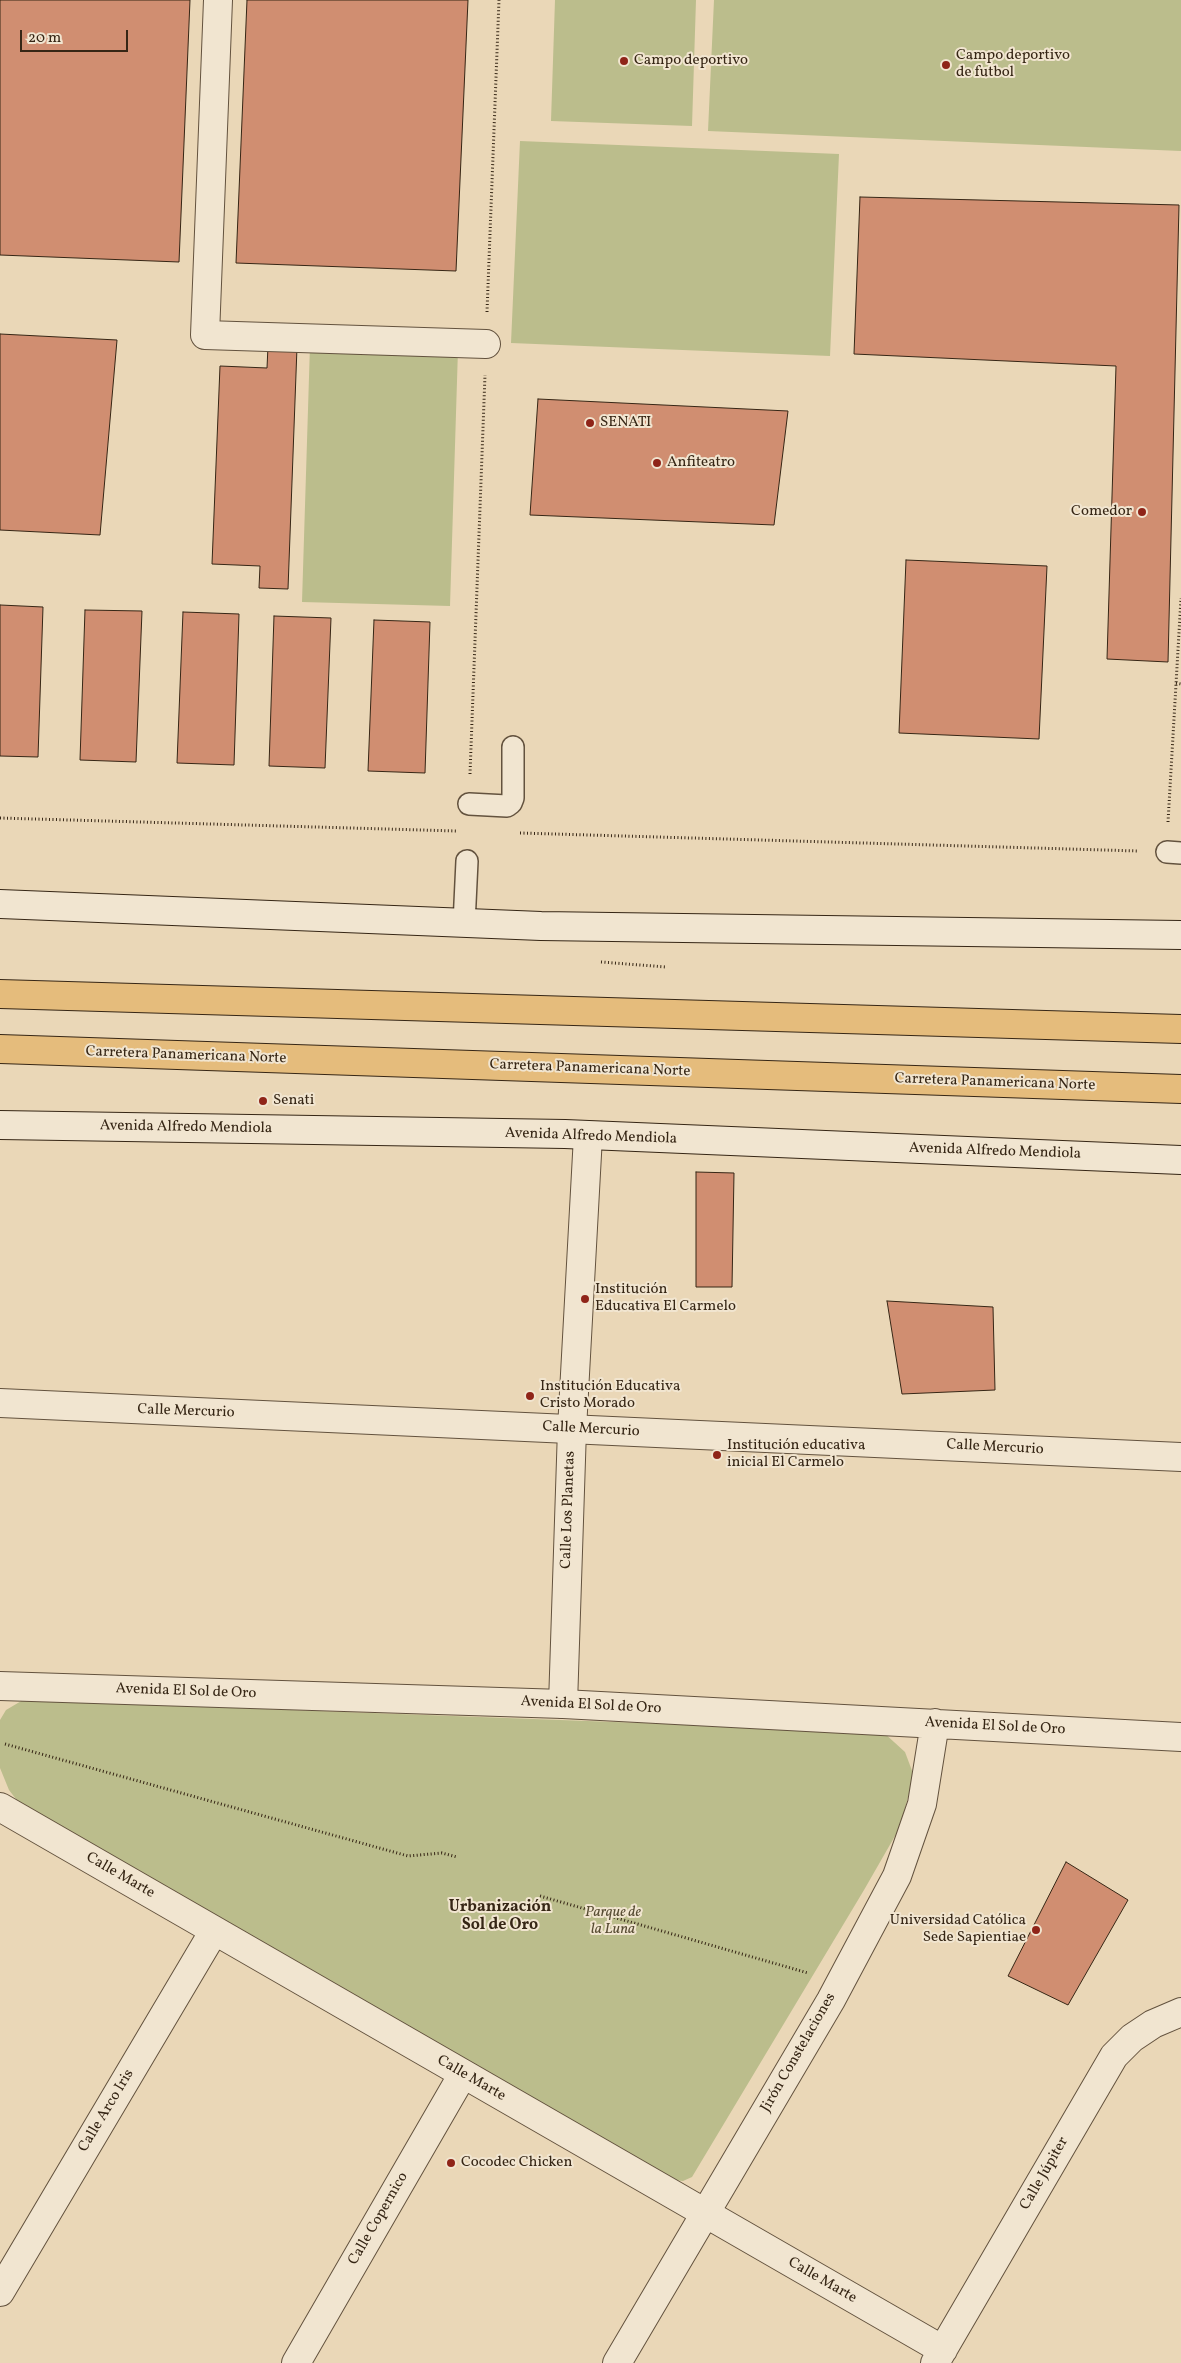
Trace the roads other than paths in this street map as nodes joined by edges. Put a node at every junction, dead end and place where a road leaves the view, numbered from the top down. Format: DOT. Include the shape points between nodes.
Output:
graph roads {
  1 [pos="218,0"];
  2 [pos="486,344"];
  3 [pos="513,747"];
  4 [pos="469,804"];
  5 [pos="466,861"];
  6 [pos="0,904"];
  7 [pos="464,924"];
  8 [pos="1181,935"];
  9 [pos="0,984"];
  10 [pos="0,994"];
  11 [pos="92,997"];
  12 [pos="1181,1029"];
  13 [pos="0,1049"];
  14 [pos="1181,1089"];
  15 [pos="0,1125"];
  16 [pos="588,1136"];
  17 [pos="1181,1160"];
  18 [pos="0,1403"];
  19 [pos="572,1429"];
  20 [pos="1181,1457"];
  21 [pos="0,1686"];
  22 [pos="562,1704"];
  23 [pos="936,1723"];
  24 [pos="1181,1737"];
  25 [pos="0,1807"];
  26 [pos="214,1930"];
  27 [pos="1181,2012"];
  28 [pos="463,2074"];
  29 [pos="706,2214"];
  30 [pos="0,2292"];
  31 [pos="939,2356"];
  32 [pos="296,2363"];
  33 [pos="617,2363"];
  1 -- 2 [label="street" via="205,335"];
  3 -- 4 [label="lane" via="511,803 507,806"];
  5 -- 7 [label="lane"];
  6 -- 7 [label="street"];
  7 -- 8 [label="street"];
  9 -- 11 [label="highway"];
  10 -- 11 [label="highway"];
  11 -- 12 [label="highway"];
  13 -- 14 [label="highway, Carretera Panamericana Norte"];
  15 -- 16 [label="street, Avenida Alfredo Mendiola"];
  16 -- 17 [label="street, Avenida Alfredo Mendiola"];
  16 -- 19 [label="street, Calle Los Planetas"];
  18 -- 19 [label="street, Calle Mercurio"];
  19 -- 20 [label="street, Calle Mercurio"];
  19 -- 22 [label="street, Calle Los Planetas"];
  21 -- 22 [label="street, Avenida El Sol de Oro"];
  22 -- 23 [label="street, Avenida El Sol de Oro"];
  23 -- 24 [label="street, Avenida El Sol de Oro"];
  23 -- 29 [label="street, Jirón Constelaciones" via="922,1804 897,1876 830,2000"];
  25 -- 26 [label="street, Calle Marte"];
  26 -- 28 [label="street, Calle Marte"];
  26 -- 30 [label="street, Calle Arco Iris"];
  27 -- 31 [label="street, Calle Júpiter" via="1153,2024 1114,2056"];
  28 -- 29 [label="street, Calle Marte"];
  28 -- 32 [label="street, Calle Copernico"];
  29 -- 31 [label="street, Calle Marte"];
  29 -- 33 [label="street, Jirón Constelaciones"];
}
